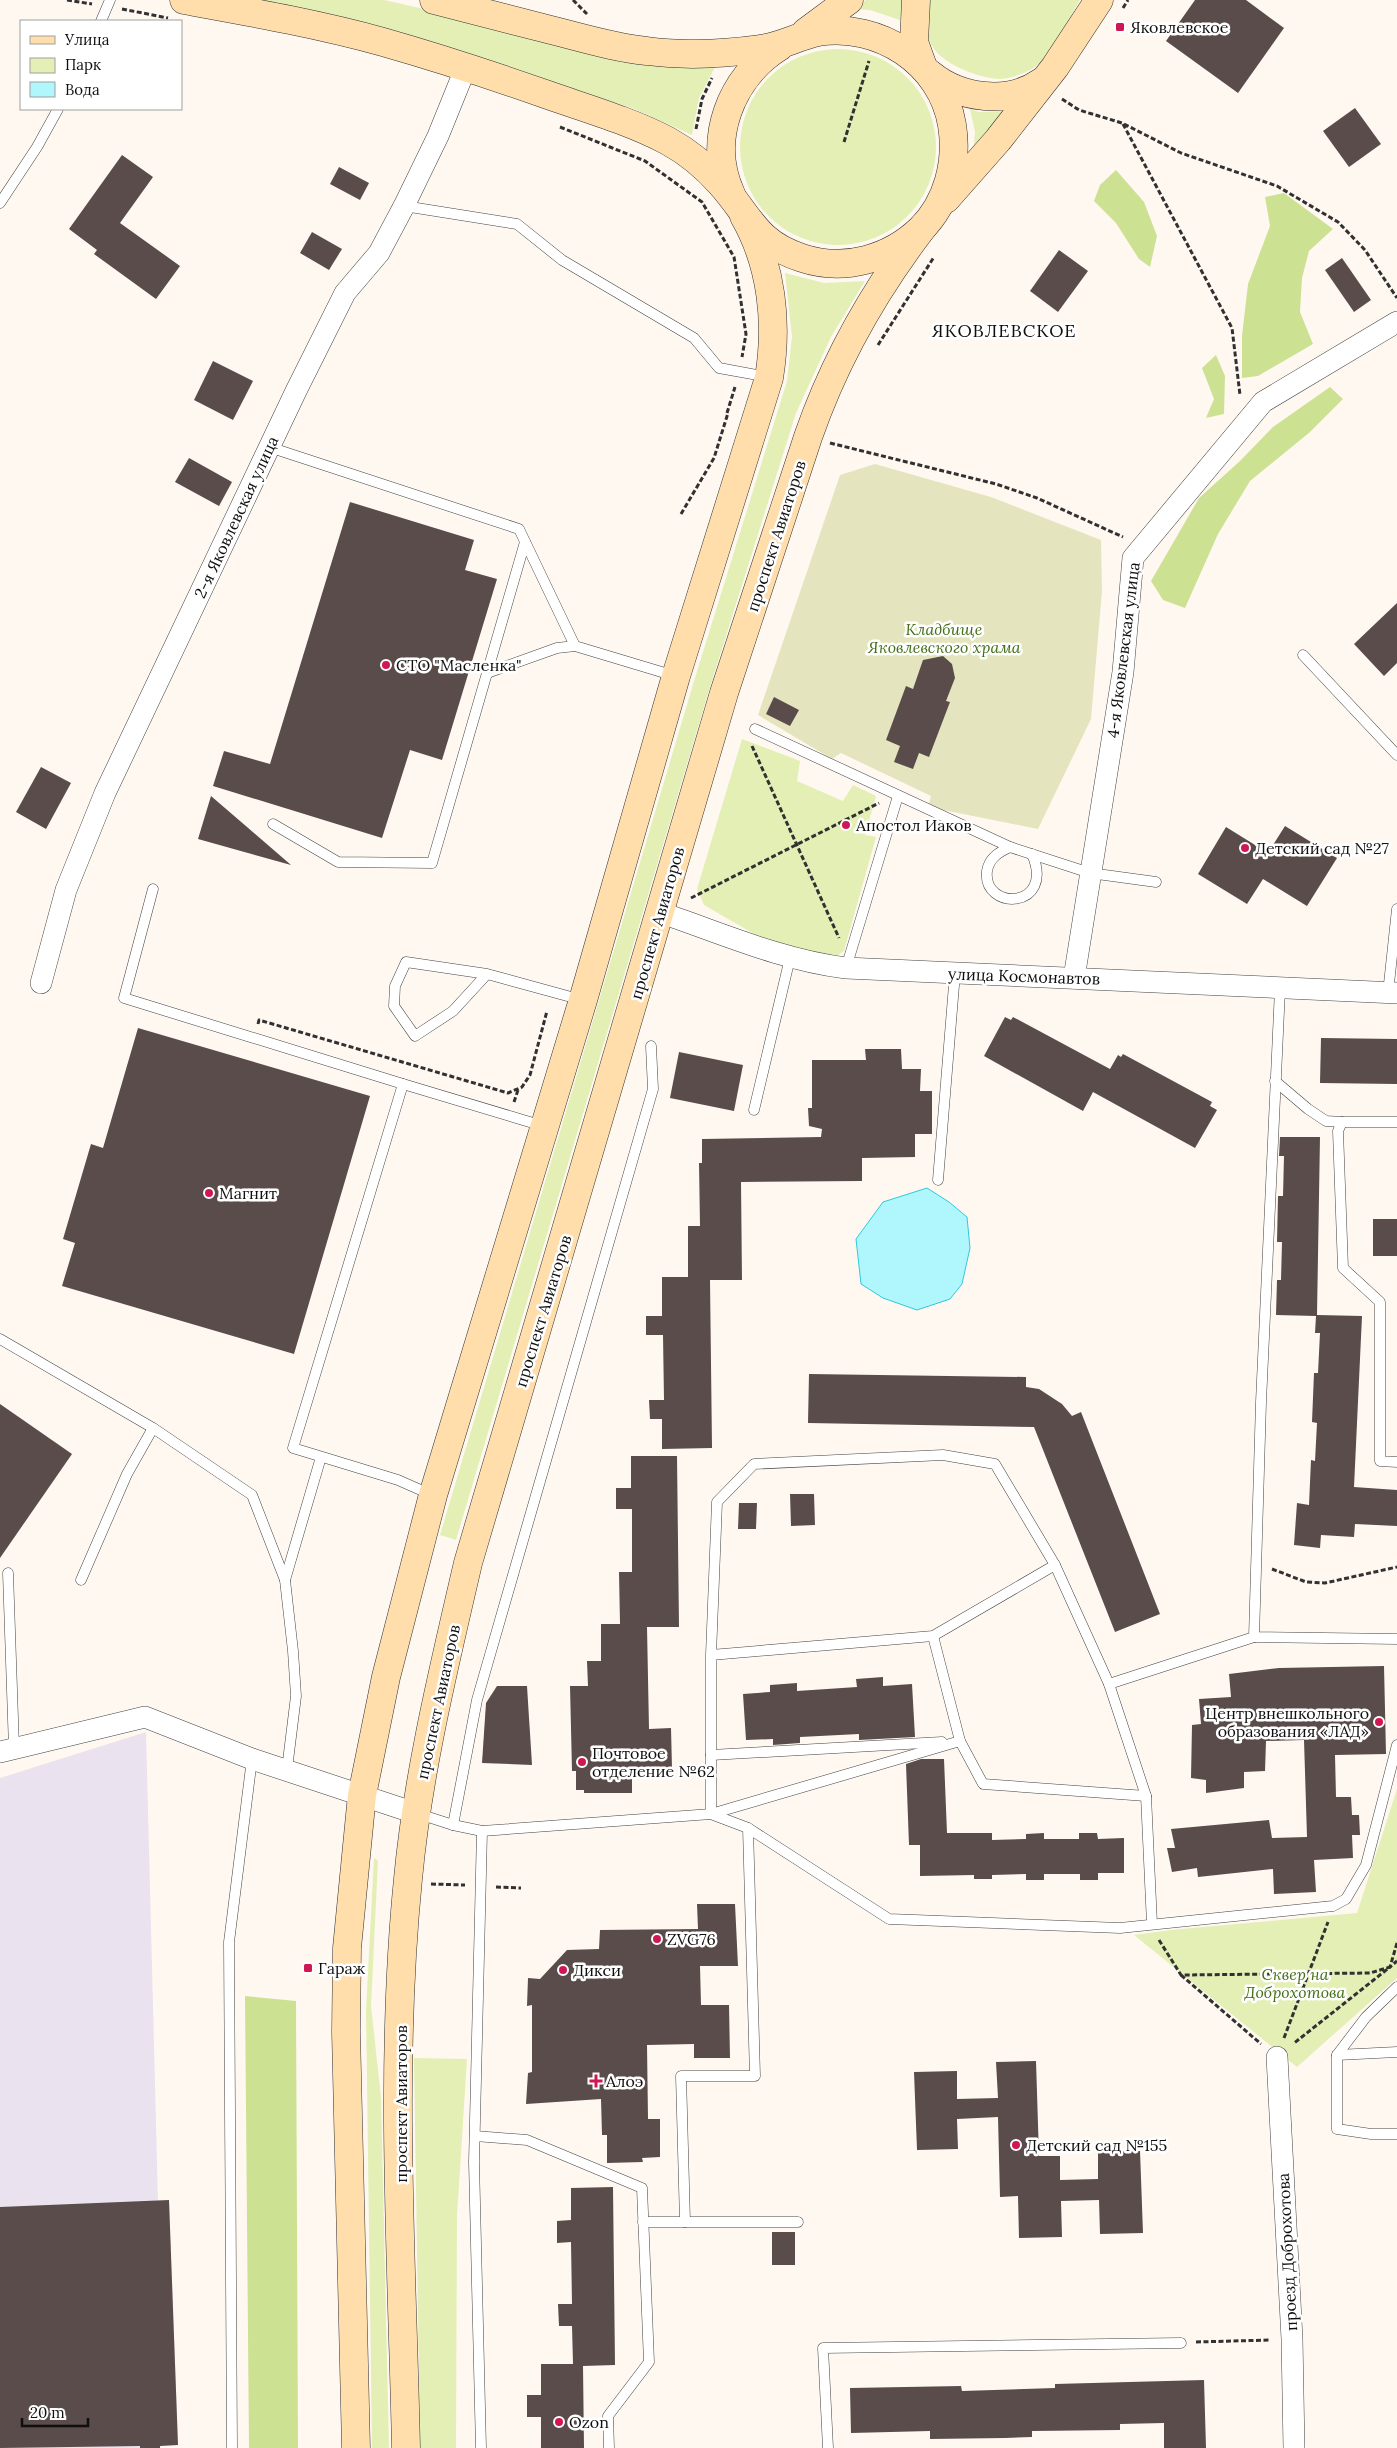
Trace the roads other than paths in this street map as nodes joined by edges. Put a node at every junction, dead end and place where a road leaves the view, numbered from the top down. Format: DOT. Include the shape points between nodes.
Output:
graph roads {
  1 [pos="434,0"];
  2 [pos="849,0"];
  3 [pos="916,0"];
  4 [pos="108,3"];
  5 [pos="1108,8"];
  6 [pos="179,10"];
  7 [pos="102,20"];
  8 [pos="793,40"];
  9 [pos="466,67"];
  10 [pos="1055,67"];
  11 [pos="926,71"];
  12 [pos="57,110"];
  13 [pos="0,203"];
  14 [pos="404,206"];
  15 [pos="740,210"];
  16 [pos="928,221"];
  17 [pos="1397,322"];
  18 [pos="769,378"];
  19 [pos="269,447"];
  20 [pos="525,542"];
  21 [pos="575,646"];
  22 [pos="1303,655"];
  23 [pos="487,673"];
  24 [pos="676,676"];
  25 [pos="755,729"];
  26 [pos="1397,754"];
  27 [pos="898,796"];
  28 [pos="273,824"];
  29 [pos="1010,847"];
  30 [pos="1032,854"];
  31 [pos="1090,873"];
  32 [pos="1156,882"];
  33 [pos="153,889"];
  34 [pos="1397,909"];
  35 [pos="659,912"];
  36 [pos="790,958"];
  37 [pos="847,964"];
  38 [pos="955,973"];
  39 [pos="487,974"];
  40 [pos="1074,978"];
  41 [pos="41,983"];
  42 [pos="1280,989"];
  43 [pos="1392,994"];
  44 [pos="583,1000"];
  45 [pos="651,1046"];
  46 [pos="1275,1080"];
  47 [pos="403,1084"];
  48 [pos="754,1110"];
  49 [pos="1342,1122"];
  50 [pos="1397,1122"];
  51 [pos="544,1126"];
  52 [pos="938,1180"];
  53 [pos="0,1339"];
  54 [pos="153,1428"];
  55 [pos="322,1457"];
  56 [pos="1397,1462"];
  57 [pos="433,1495"];
  58 [pos="1055,1565"];
  59 [pos="8,1573"];
  60 [pos="81,1580"];
  61 [pos="285,1580"];
  62 [pos="933,1636"];
  63 [pos="1254,1637"];
  64 [pos="1397,1639"];
  65 [pos="711,1655"];
  66 [pos="1108,1684"];
  67 [pos="960,1741"];
  68 [pos="1397,1745"];
  69 [pos="7,1750"];
  70 [pos="711,1755"];
  71 [pos="252,1759"];
  72 [pos="287,1770"];
  73 [pos="362,1795"];
  74 [pos="1146,1796"];
  75 [pos="415,1813"];
  76 [pos="710,1814"];
  77 [pos="452,1825"];
  78 [pos="748,1828"];
  79 [pos="482,1831"];
  80 [pos="1151,1924"];
  81 [pos="1397,1987"];
  82 [pos="1397,2052"];
  83 [pos="1337,2055"];
  84 [pos="1277,2057"];
  85 [pos="1397,2134"];
  86 [pos="475,2136"];
  87 [pos="643,2222"];
  88 [pos="685,2222"];
  89 [pos="798,2222"];
  90 [pos="1181,2343"];
  91 [pos="232,2448"];
  92 [pos="356,2448"];
  93 [pos="406,2448"];
  94 [pos="481,2448"];
  95 [pos="609,2448"];
  96 [pos="828,2448"];
  97 [pos="1294,2448"];
  1 -- 8 [label="main road" via="644,51 720,53 765,49"];
  2 -- 8 [label="main road"];
  3 -- 11 [label="main road" via="912,31"];
  4 -- 7 [label="lane"];
  5 -- 10 [label="main road"];
  6 -- 9 [label="main road" via="328,28"];
  8 -- 11 [label="main road" via="837,30 876,37 895,45"];
  8 -- 15 [label="main road" via="770,53 752,69 738,86 728,108 721,151 724,171"];
  9 -- 14 [label="street, 2-я Яковлевская улица" via="438,136"];
  9 -- 15 [label="main road" via="662,138 701,164"];
  10 -- 11 [label="main road" via="1030,90 1004,97 970,93 944,84"];
  10 -- 16 [label="main road"];
  11 -- 16 [label="main road" via="945,100 954,136 951,175 945,194"];
  12 -- 13 [label="lane"];
  14 -- 18 [label="lane" via="517,224 562,260 694,338 719,368"];
  14 -- 19 [label="street, 2-я Яковлевская улица" via="379,254 345,293"];
  15 -- 16 [label="main road" via="769,242 804,259 824,263 863,261 885,254 906,242"];
  15 -- 18 [label="main road" via="762,255 770,296 774,337"];
  16 -- 35 [label="main road, проспект Авиаторов" via="884,283 822,395 823,440 724,693"];
  17 -- 31 [label="street, 4-я Яковлевская улица" via="1263,402 1133,558 1123,672"];
  18 -- 24 [label="main road"];
  19 -- 20 [label="lane" via="519,529"];
  19 -- 41 [label="street, 2-я Яковлевская улица" via="105,793 66,890"];
  20 -- 21 [label="lane"];
  20 -- 23 [label="lane"];
  21 -- 23 [label="lane" via="556,648"];
  21 -- 24 [label="lane"];
  22 -- 26 [label="lane"];
  23 -- 28 [label="lane" via="432,863 338,862"];
  24 -- 44 [label="main road"];
  25 -- 27 [label="lane"];
  27 -- 29 [label="lane"];
  27 -- 37 [label="lane"];
  29 -- 30 [label="lane"];
  29 -- 30 [label="lane" via="994,857 987,872 991,887 1003,898 1019,899 1034,889 1039,873"];
  30 -- 31 [label="lane"];
  31 -- 32 [label="lane"];
  31 -- 40 [label="street, 4-я Яковлевская улица"];
  33 -- 47 [label="lane" via="124,998"];
  34 -- 43 [label="lane"];
  35 -- 36 [label="street, улица Космонавтов"];
  35 -- 75 [label="main road, проспект Авиаторов" via="468,1563 439,1686"];
  36 -- 37 [label="street, улица Космонавтов"];
  36 -- 48 [label="lane"];
  37 -- 38 [label="street, улица Космонавтов"];
  38 -- 40 [label="street, улица Космонавтов"];
  38 -- 52 [label="lane"];
  39 -- 39 [label="lane" via="406,962 395,986 394,1006 415,1036 453,1011"];
  39 -- 44 [label="lane"];
  40 -- 42 [label="street, улица Космонавтов"];
  42 -- 43 [label="street, улица Космонавтов"];
  42 -- 46 [label="lane"];
  44 -- 51 [label="main road"];
  45 -- 77 [label="lane" via="653,1089 477,1700"];
  46 -- 49 [label="lane" via="1326,1121"];
  46 -- 63 [label="lane"];
  47 -- 51 [label="lane"];
  47 -- 55 [label="lane" via="293,1448"];
  49 -- 50 [label="lane"];
  49 -- 56 [label="lane" via="1338,1131 1343,1268 1380,1302 1380,1461"];
  51 -- 57 [label="main road"];
  53 -- 54 [label="lane"];
  54 -- 60 [label="lane" via="127,1474"];
  54 -- 61 [label="lane" via="252,1495"];
  55 -- 57 [label="lane" via="398,1480"];
  55 -- 61 [label="lane"];
  57 -- 73 [label="main road" via="386,1677"];
  58 -- 62 [label="lane"];
  58 -- 65 [label="lane" via="995,1464 943,1455 754,1464 717,1502"];
  58 -- 66 [label="lane"];
  59 -- 69 [label="lane"];
  61 -- 72 [label="lane" via="296,1696"];
  62 -- 65 [label="lane"];
  62 -- 67 [label="lane"];
  63 -- 64 [label="lane"];
  63 -- 66 [label="lane"];
  65 -- 70 [label="lane"];
  66 -- 74 [label="lane"];
  67 -- 70 [label="lane"];
  67 -- 74 [label="lane" via="983,1784"];
  67 -- 76 [label="lane"];
  68 -- 80 [label="lane" via="1366,1865 1346,1899 1333,1906"];
  69 -- 71 [label="street" via="145,1717"];
  70 -- 76 [label="lane"];
  71 -- 72 [label="street"];
  71 -- 91 [label="lane" via="229,1942"];
  72 -- 73 [label="street"];
  73 -- 75 [label="street"];
  73 -- 92 [label="main road" via="347,1948 346,2032"];
  74 -- 80 [label="lane"];
  75 -- 77 [label="lane"];
  75 -- 93 [label="main road, проспект Авиаторов" via="407,1881 400,2043"];
  76 -- 78 [label="lane"];
  76 -- 79 [label="lane"];
  77 -- 79 [label="lane"];
  78 -- 80 [label="lane" via="889,1919 1120,1928"];
  78 -- 88 [label="lane" via="755,2076 681,2076"];
  79 -- 86 [label="lane"];
  81 -- 83 [label="lane" via="1366,2017"];
  82 -- 83 [label="lane"];
  83 -- 85 [label="lane" via="1338,2129"];
  84 -- 97 [label="street, проезд Доброхотова" via="1292,2339"];
  86 -- 87 [label="lane" via="527,2140 642,2188"];
  86 -- 94 [label="lane"];
  87 -- 88 [label="lane"];
  87 -- 95 [label="lane" via="649,2362 608,2416"];
  88 -- 89 [label="lane"];
  90 -- 96 [label="lane" via="823,2348"];
}
